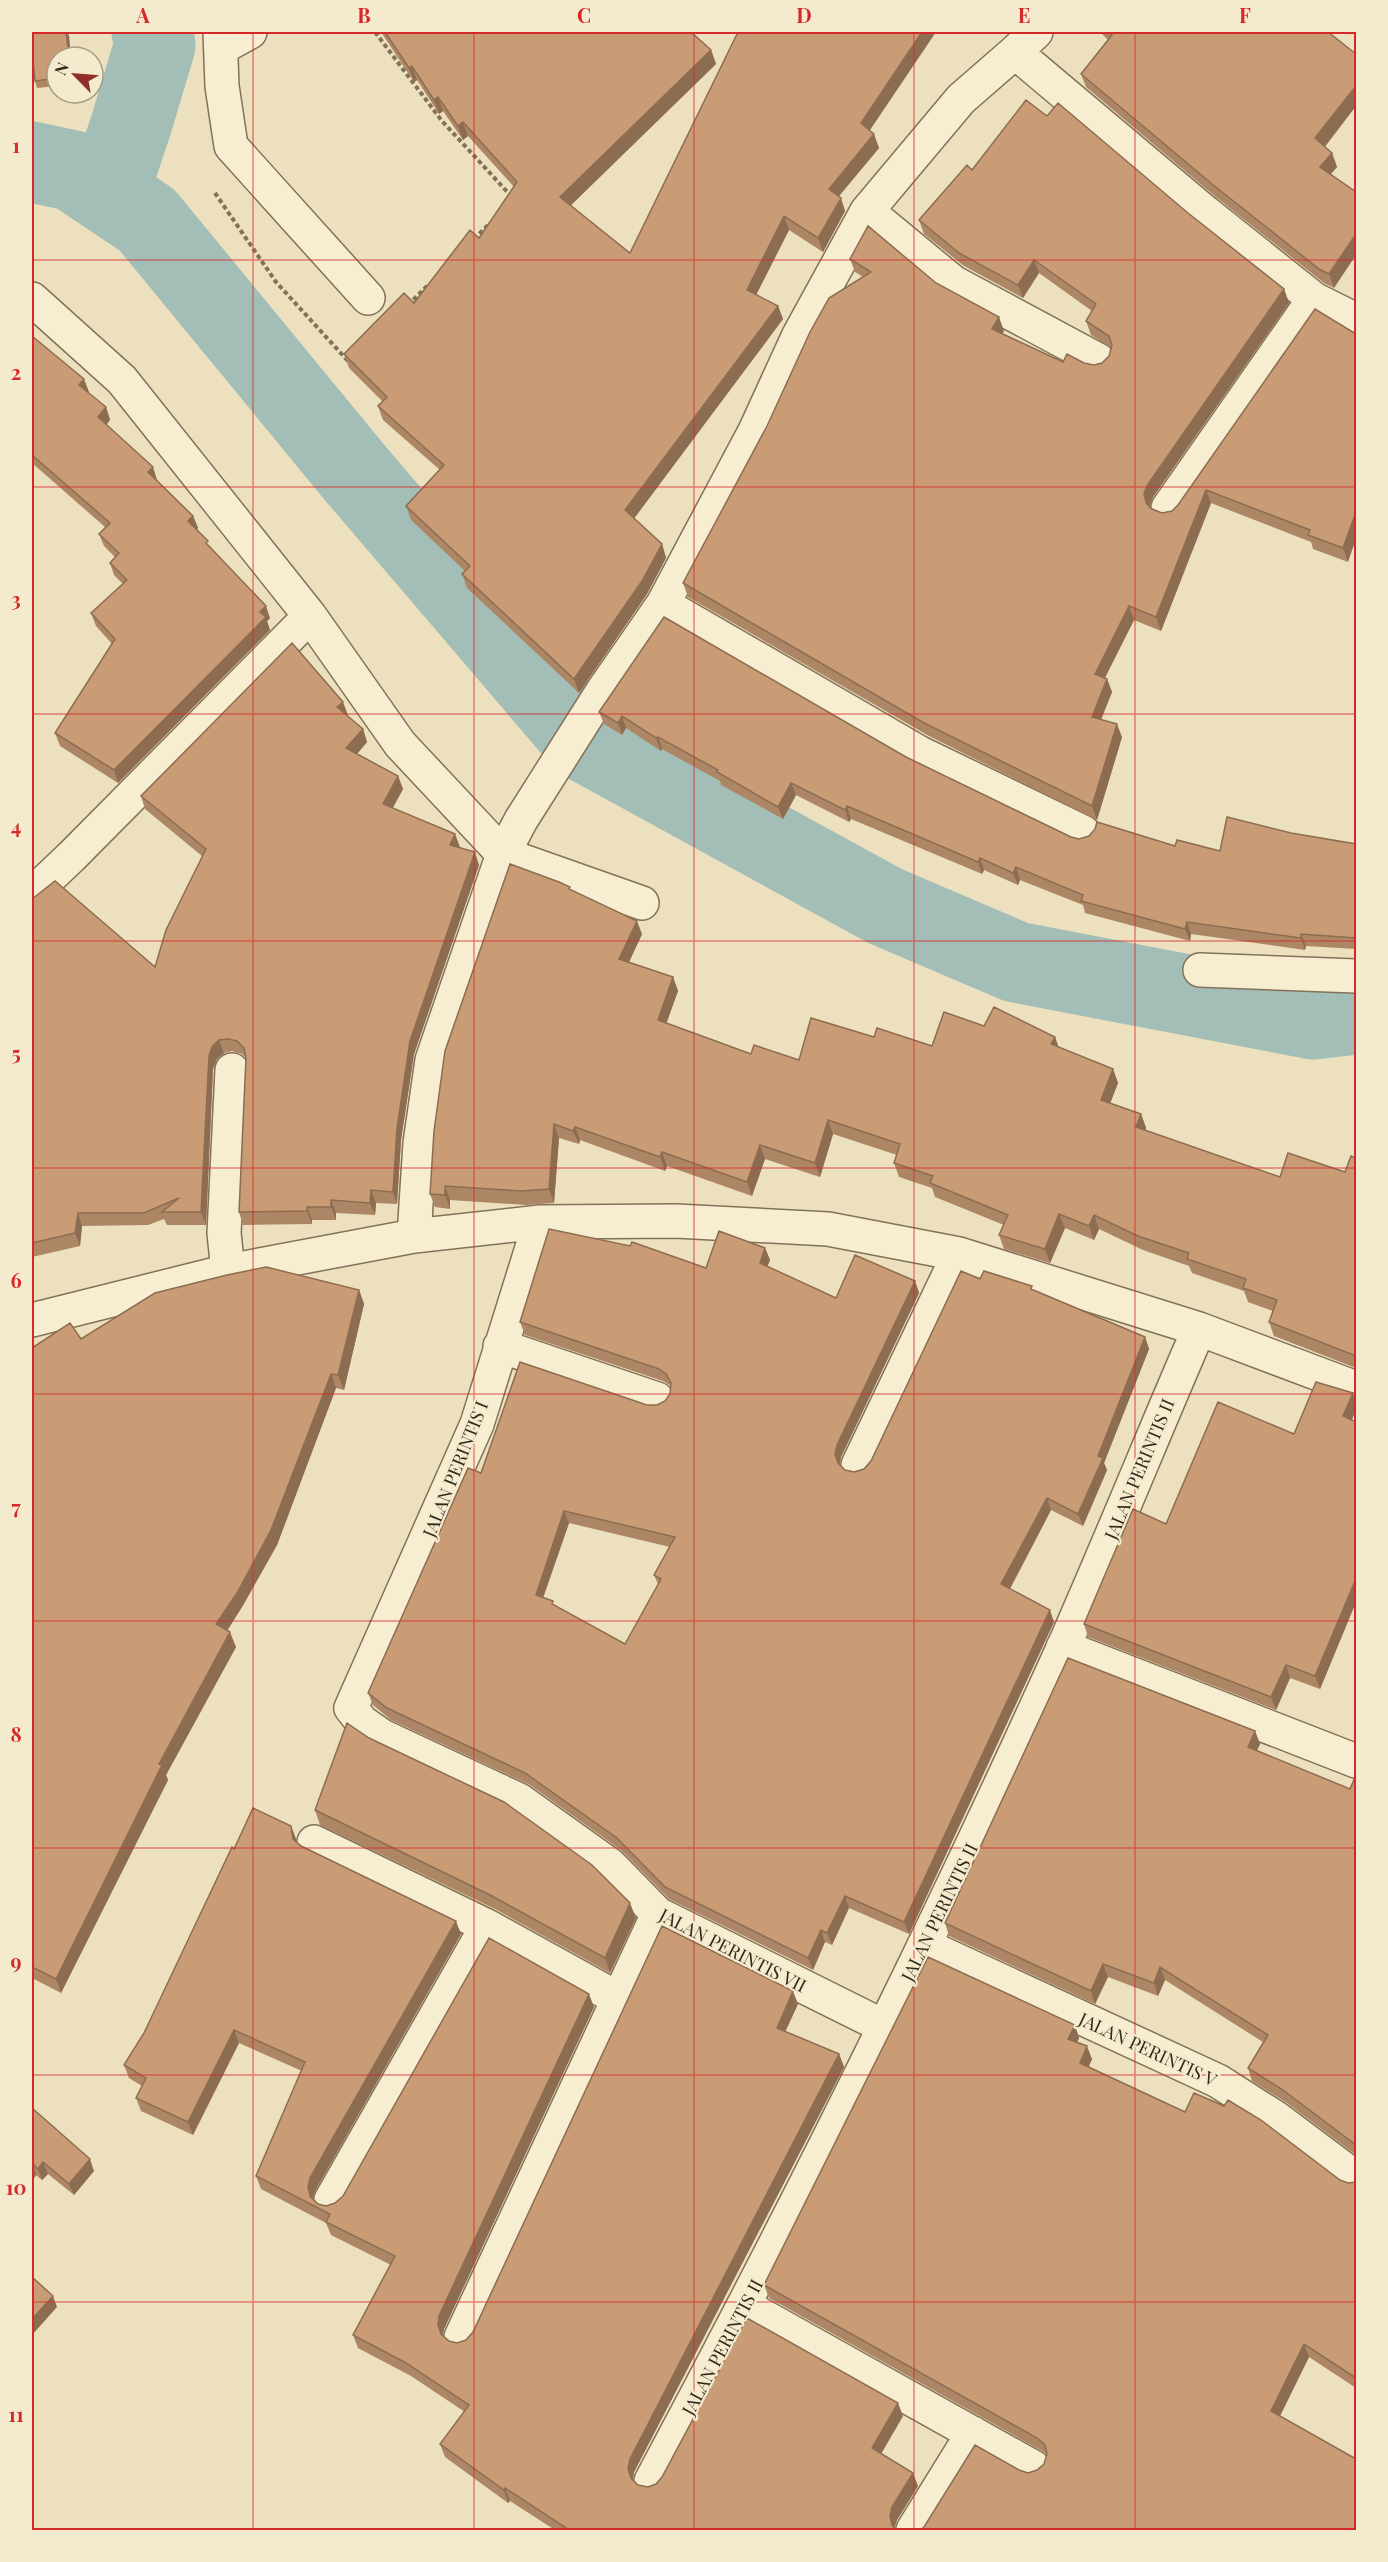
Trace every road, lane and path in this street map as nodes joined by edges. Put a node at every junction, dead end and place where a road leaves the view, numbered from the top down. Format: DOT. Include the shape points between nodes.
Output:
graph roads {
  1 [pos="250,32"];
  2 [pos="375,32"];
  3 [pos="220,40"];
  4 [pos="1026,42"];
  5 [pos="209,183"];
  6 [pos="506,207"];
  7 [pos="867,211"];
  8 [pos="498,215"];
  9 [pos="473,240"];
  10 [pos="432,281"];
  11 [pos="368,298"];
  12 [pos="32,299"];
  13 [pos="1314,299"];
  14 [pos="408,306"];
  15 [pos="1356,320"];
  16 [pos="1098,360"];
  17 [pos="350,363"];
  18 [pos="1168,507"];
  19 [pos="663,604"];
  20 [pos="310,616"];
  21 [pos="1083,832"];
  22 [pos="503,854"];
  23 [pos="32,894"];
  24 [pos="642,903"];
  25 [pos="1200,970"];
  26 [pos="1356,976"];
  27 [pos="232,1070"];
  28 [pos="540,1222"];
  29 [pos="414,1236"];
  30 [pos="958,1254"];
  31 [pos="228,1270"];
  32 [pos="32,1320"];
  33 [pos="1199,1329"];
  34 [pos="500,1346"];
  35 [pos="1356,1388"];
  36 [pos="657,1399"];
  37 [pos="858,1465"];
  38 [pos="1063,1647"];
  39 [pos="351,1708"];
  40 [pos="1356,1761"];
  41 [pos="314,1842"];
  42 [pos="658,1914"];
  43 [pos="487,1926"];
  44 [pos="924,1945"];
  45 [pos="617,1998"];
  46 [pos="883,2026"];
  47 [pos="1356,2178"];
  48 [pos="331,2199"];
  49 [pos="745,2306"];
  50 [pos="461,2337"];
  51 [pos="973,2433"];
  52 [pos="1033,2467"];
  53 [pos="651,2481"];
  54 [pos="913,2530"];
  1 -- 3 [label="street"];
  2 -- 6 [label="path" via="442,121 514,199"];
  3 -- 11 [label="street" via="231,146"];
  4 -- 7 [label="street" via="961,99"];
  4 -- 13 [label="street" via="1204,212"];
  5 -- 17 [label="path" via="276,282"];
  7 -- 16 [label="street" via="953,282"];
  7 -- 19 [label="street" via="798,337 755,431"];
  8 -- 9 [label="path"];
  10 -- 14 [label="path"];
  12 -- 20 [label="street" via="122,380"];
  13 -- 15 [label="street"];
  13 -- 18 [label="street"];
  19 -- 21 [label="street" via="920,753"];
  19 -- 22 [label="street" via="602,692"];
  20 -- 22 [label="street" via="400,744"];
  20 -- 23 [label="street"];
  22 -- 24 [label="street"];
  22 -- 29 [label="street" via="432,1060 420,1143"];
  25 -- 26 [label="street"];
  27 -- 31 [label="street" via="224,1233"];
  28 -- 29 [label="street"];
  28 -- 30 [label="street" via="676,1221 828,1229"];
  28 -- 34 [label="street, JALAN PERINTIS I"];
  29 -- 31 [label="street"];
  30 -- 33 [label="street"];
  30 -- 37 [label="street"];
  31 -- 32 [label="street"];
  33 -- 35 [label="street"];
  33 -- 38 [label="street, JALAN PERINTIS II"];
  34 -- 36 [label="street"];
  34 -- 39 [label="street, JALAN PERINTIS I" via="477,1424"];
  38 -- 40 [label="street"];
  38 -- 44 [label="street, JALAN PERINTIS II"];
  39 -- 42 [label="street, JALAN PERINTIS VII" via="362,1722 382,1736 528,1806 610,1865"];
  41 -- 43 [label="street"];
  42 -- 45 [label="street"];
  42 -- 46 [label="street, JALAN PERINTIS VII"];
  43 -- 45 [label="street"];
  43 -- 48 [label="street"];
  44 -- 46 [label="street, JALAN PERINTIS II"];
  44 -- 47 [label="street, JALAN PERINTIS V" via="1218,2081 1276,2118"];
  45 -- 50 [label="street"];
  46 -- 49 [label="street, JALAN PERINTIS II"];
  49 -- 51 [label="street"];
  49 -- 53 [label="street, JALAN PERINTIS II"];
  51 -- 52 [label="street"];
  51 -- 54 [label="street"];
}
